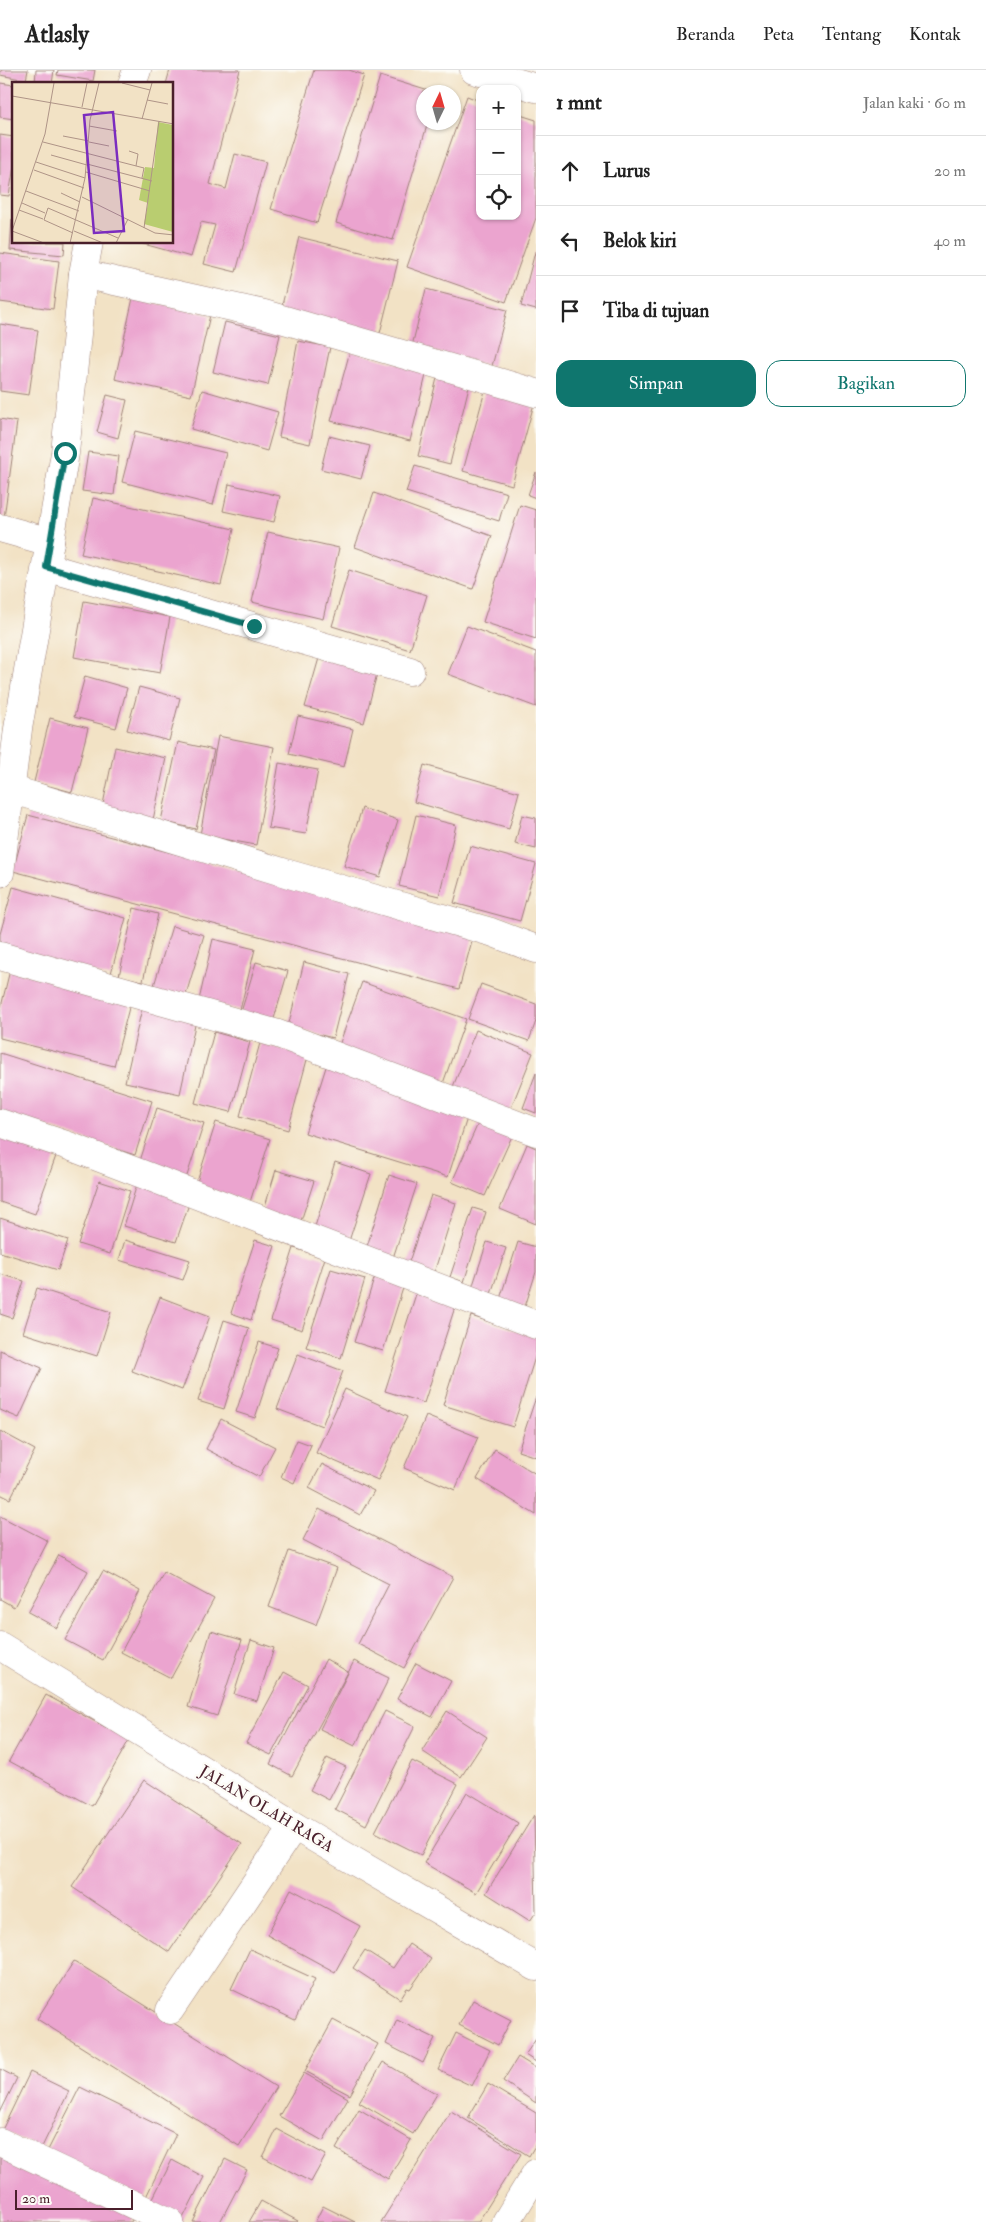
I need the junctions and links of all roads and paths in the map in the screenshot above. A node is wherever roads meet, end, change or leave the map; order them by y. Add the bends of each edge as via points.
1 (137, 70) edge
2 (474, 70) edge
3 (133, 82) edge
4 (536, 88) edge
5 (89, 244) edge
6 (83, 274) junction
7 (536, 393) edge
8 (0, 528) edge
9 (48, 555) junction
10 (410, 671) dead end
11 (5, 788) edge
12 (0, 873) edge
13 (536, 949) edge
14 (0, 956) edge
15 (0, 1123) edge
16 (536, 1132) edge
17 (536, 1325) edge
18 (0, 1646) edge
19 (294, 1826) junction
20 (536, 1967) edge
21 (170, 2010) dead end
22 (0, 2142) edge
23 (536, 2173) edge
24 (170, 2222) edge
25 (506, 2222) edge

1 - 3 street
2 - 4 street
5 - 6 street
6 - 7 street via 264,314
6 - 9 street via 65,453
8 - 9 street
9 - 10 street
9 - 11 street
11 - 12 street
11 - 13 street via 491,932
14 - 16 street via 278,1034
15 - 17 street via 69,1146
18 - 19 street, JALAN OLAH RAGA
19 - 20 street, JALAN OLAH RAGA
19 - 21 street
22 - 24 street
23 - 25 street

